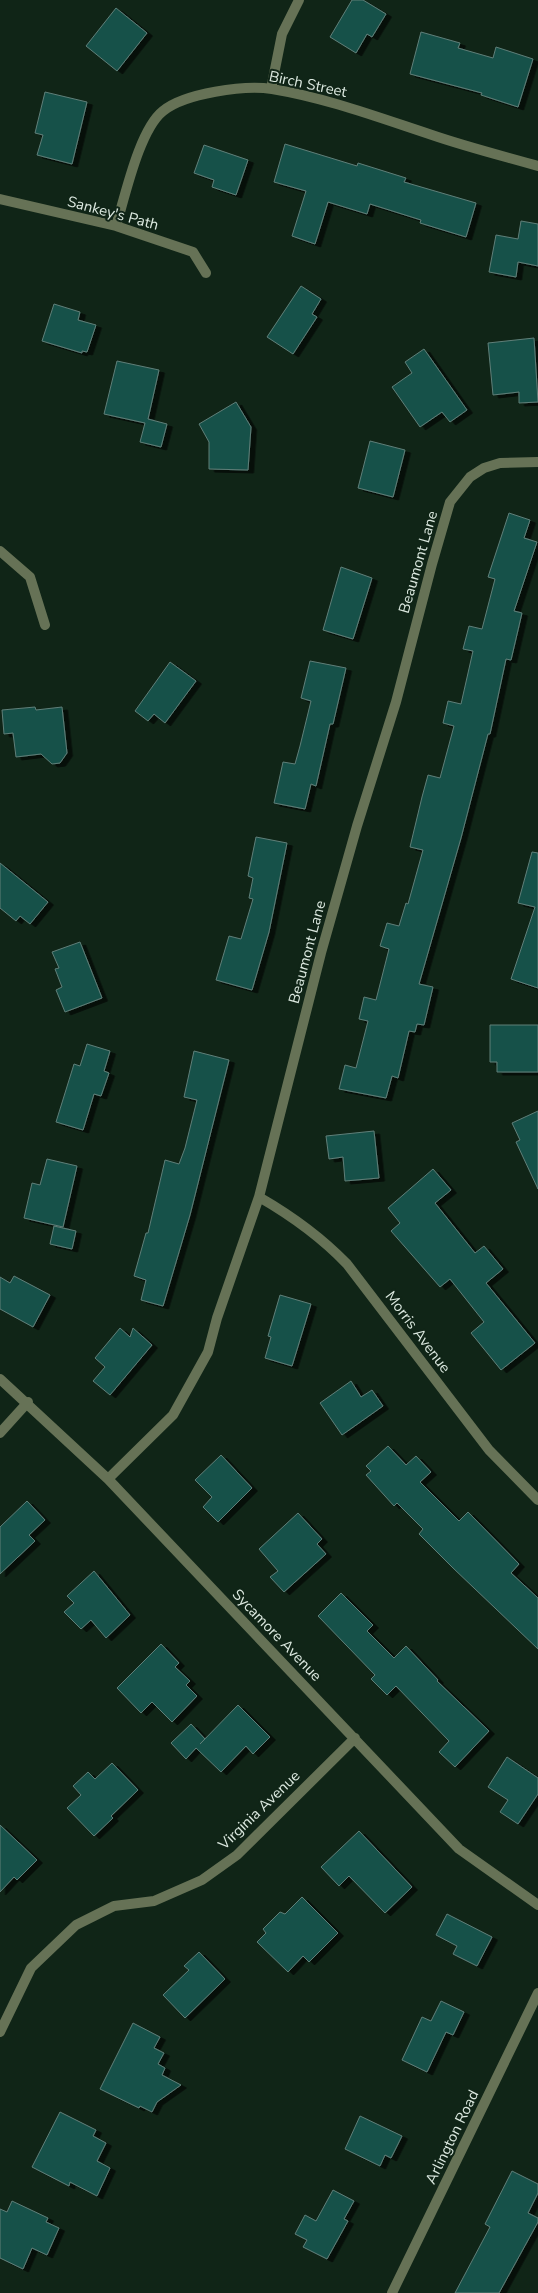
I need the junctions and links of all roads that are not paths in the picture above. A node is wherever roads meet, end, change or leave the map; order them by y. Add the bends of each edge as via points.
1 (299, 0) edge
2 (271, 89) junction
3 (538, 166) edge
4 (0, 199) edge
5 (116, 226) junction
6 (206, 273) dead end
7 (538, 462) edge
8 (0, 551) edge
9 (45, 624) dead end
10 (259, 1197) junction
11 (0, 1379) edge
12 (28, 1402) junction
13 (0, 1433) edge
14 (108, 1479) junction
15 (538, 1500) edge
16 (355, 1738) junction
17 (538, 1905) edge
18 (538, 1994) edge
19 (0, 2032) edge
20 (392, 2293) edge

1 - 2 street via 282,34
2 - 3 street, Birch Street via 349,108
2 - 5 street, Birch Street via 230,88 179,102 162,112 149,128 140,148
4 - 5 street, Sankey's Path
5 - 6 street, Sankey's Path via 193,252
7 - 10 street, Beaumont Lane via 500,463 484,468 470,476 450,502 396,702 321,953
8 - 9 street via 30,577
10 - 14 street, Beaumont Lane via 208,1352 194,1379 172,1415
10 - 15 street, Morris Avenue via 289,1214 347,1264 489,1450
11 - 12 street, Sycamore Avenue
12 - 13 street
12 - 14 street, Sycamore Avenue
14 - 16 street, Sycamore Avenue
16 - 17 street, Sycamore Avenue via 459,1849
16 - 19 street, Virginia Avenue via 237,1855 202,1880 154,1901 114,1906 76,1925 31,1968
18 - 20 street, Arlington Road

